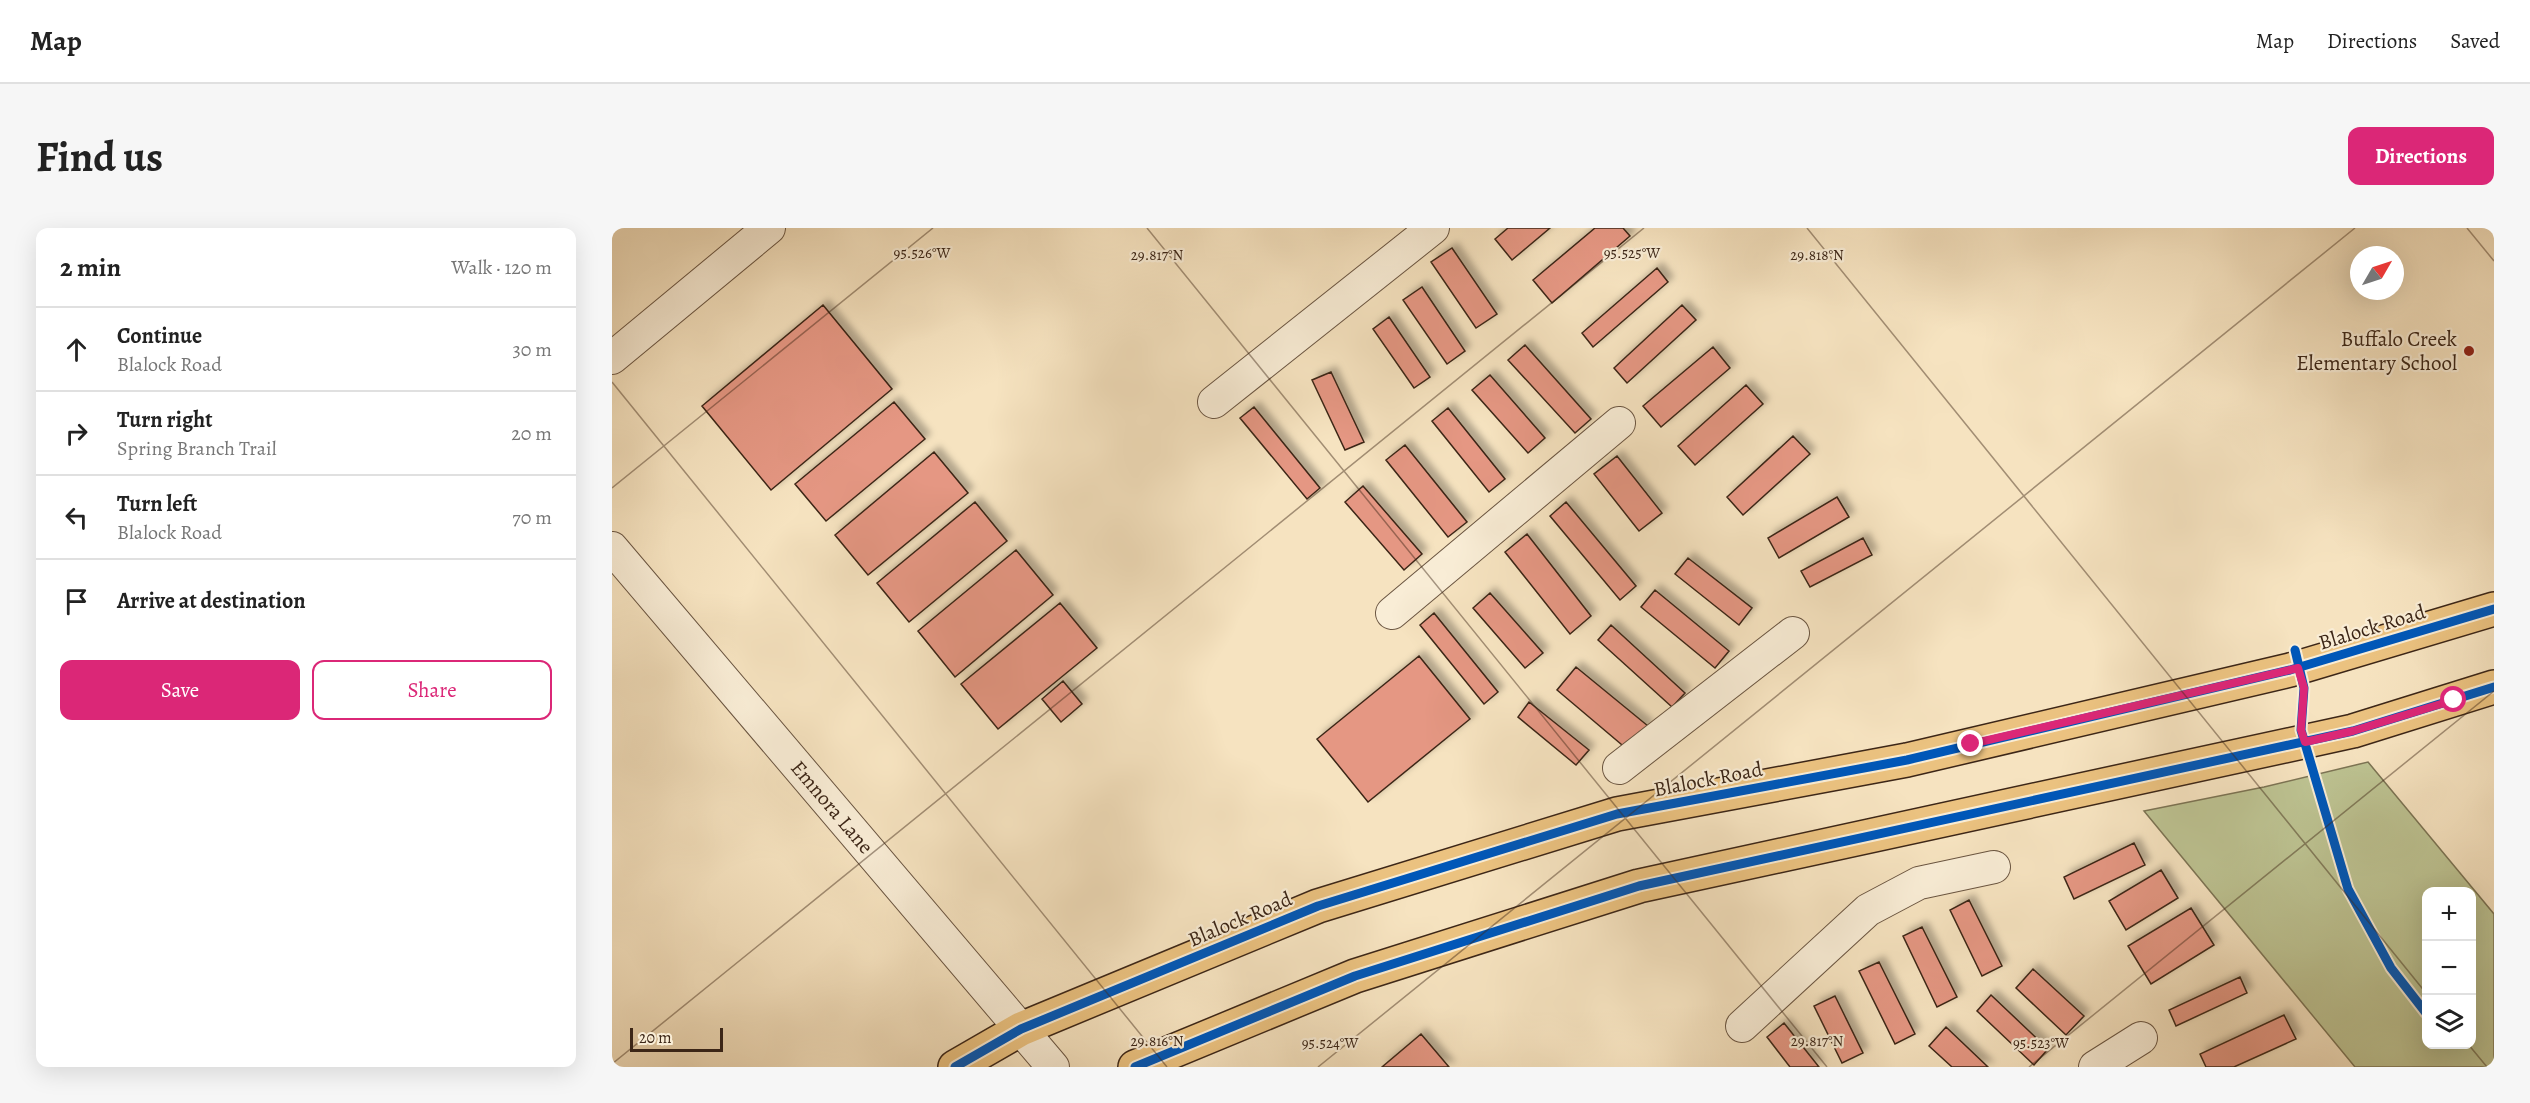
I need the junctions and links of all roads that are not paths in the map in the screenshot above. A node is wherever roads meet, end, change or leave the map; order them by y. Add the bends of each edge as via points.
1 (769, 228) edge
2 (1433, 228) edge
3 (612, 357) edge
4 (1214, 402) dead end
5 (1619, 423) dead end
6 (612, 548) edge
7 (2494, 609) edge
8 (1392, 613) dead end
9 (1793, 633) dead end
10 (2494, 687) edge
11 (1619, 768) dead end
12 (1994, 867) dead end
13 (1742, 1026) dead end
14 (1021, 1029) junction
15 (2141, 1038) dead end
16 (955, 1067) edge
17 (1053, 1067) edge
18 (1135, 1067) edge
19 (2095, 1067) edge

1 - 3 street
2 - 4 street
5 - 8 street
6 - 14 street, Emnora Lane
7 - 14 main road, Blalock Road via 2290,670 1907,760 1617,814 1318,906
9 - 11 street
10 - 18 main road via 2353,731 1639,886 1355,976
12 - 13 street via 1919,883 1869,910
14 - 16 main road, Blalock Road
14 - 17 street, Emnora Lane
15 - 19 street

